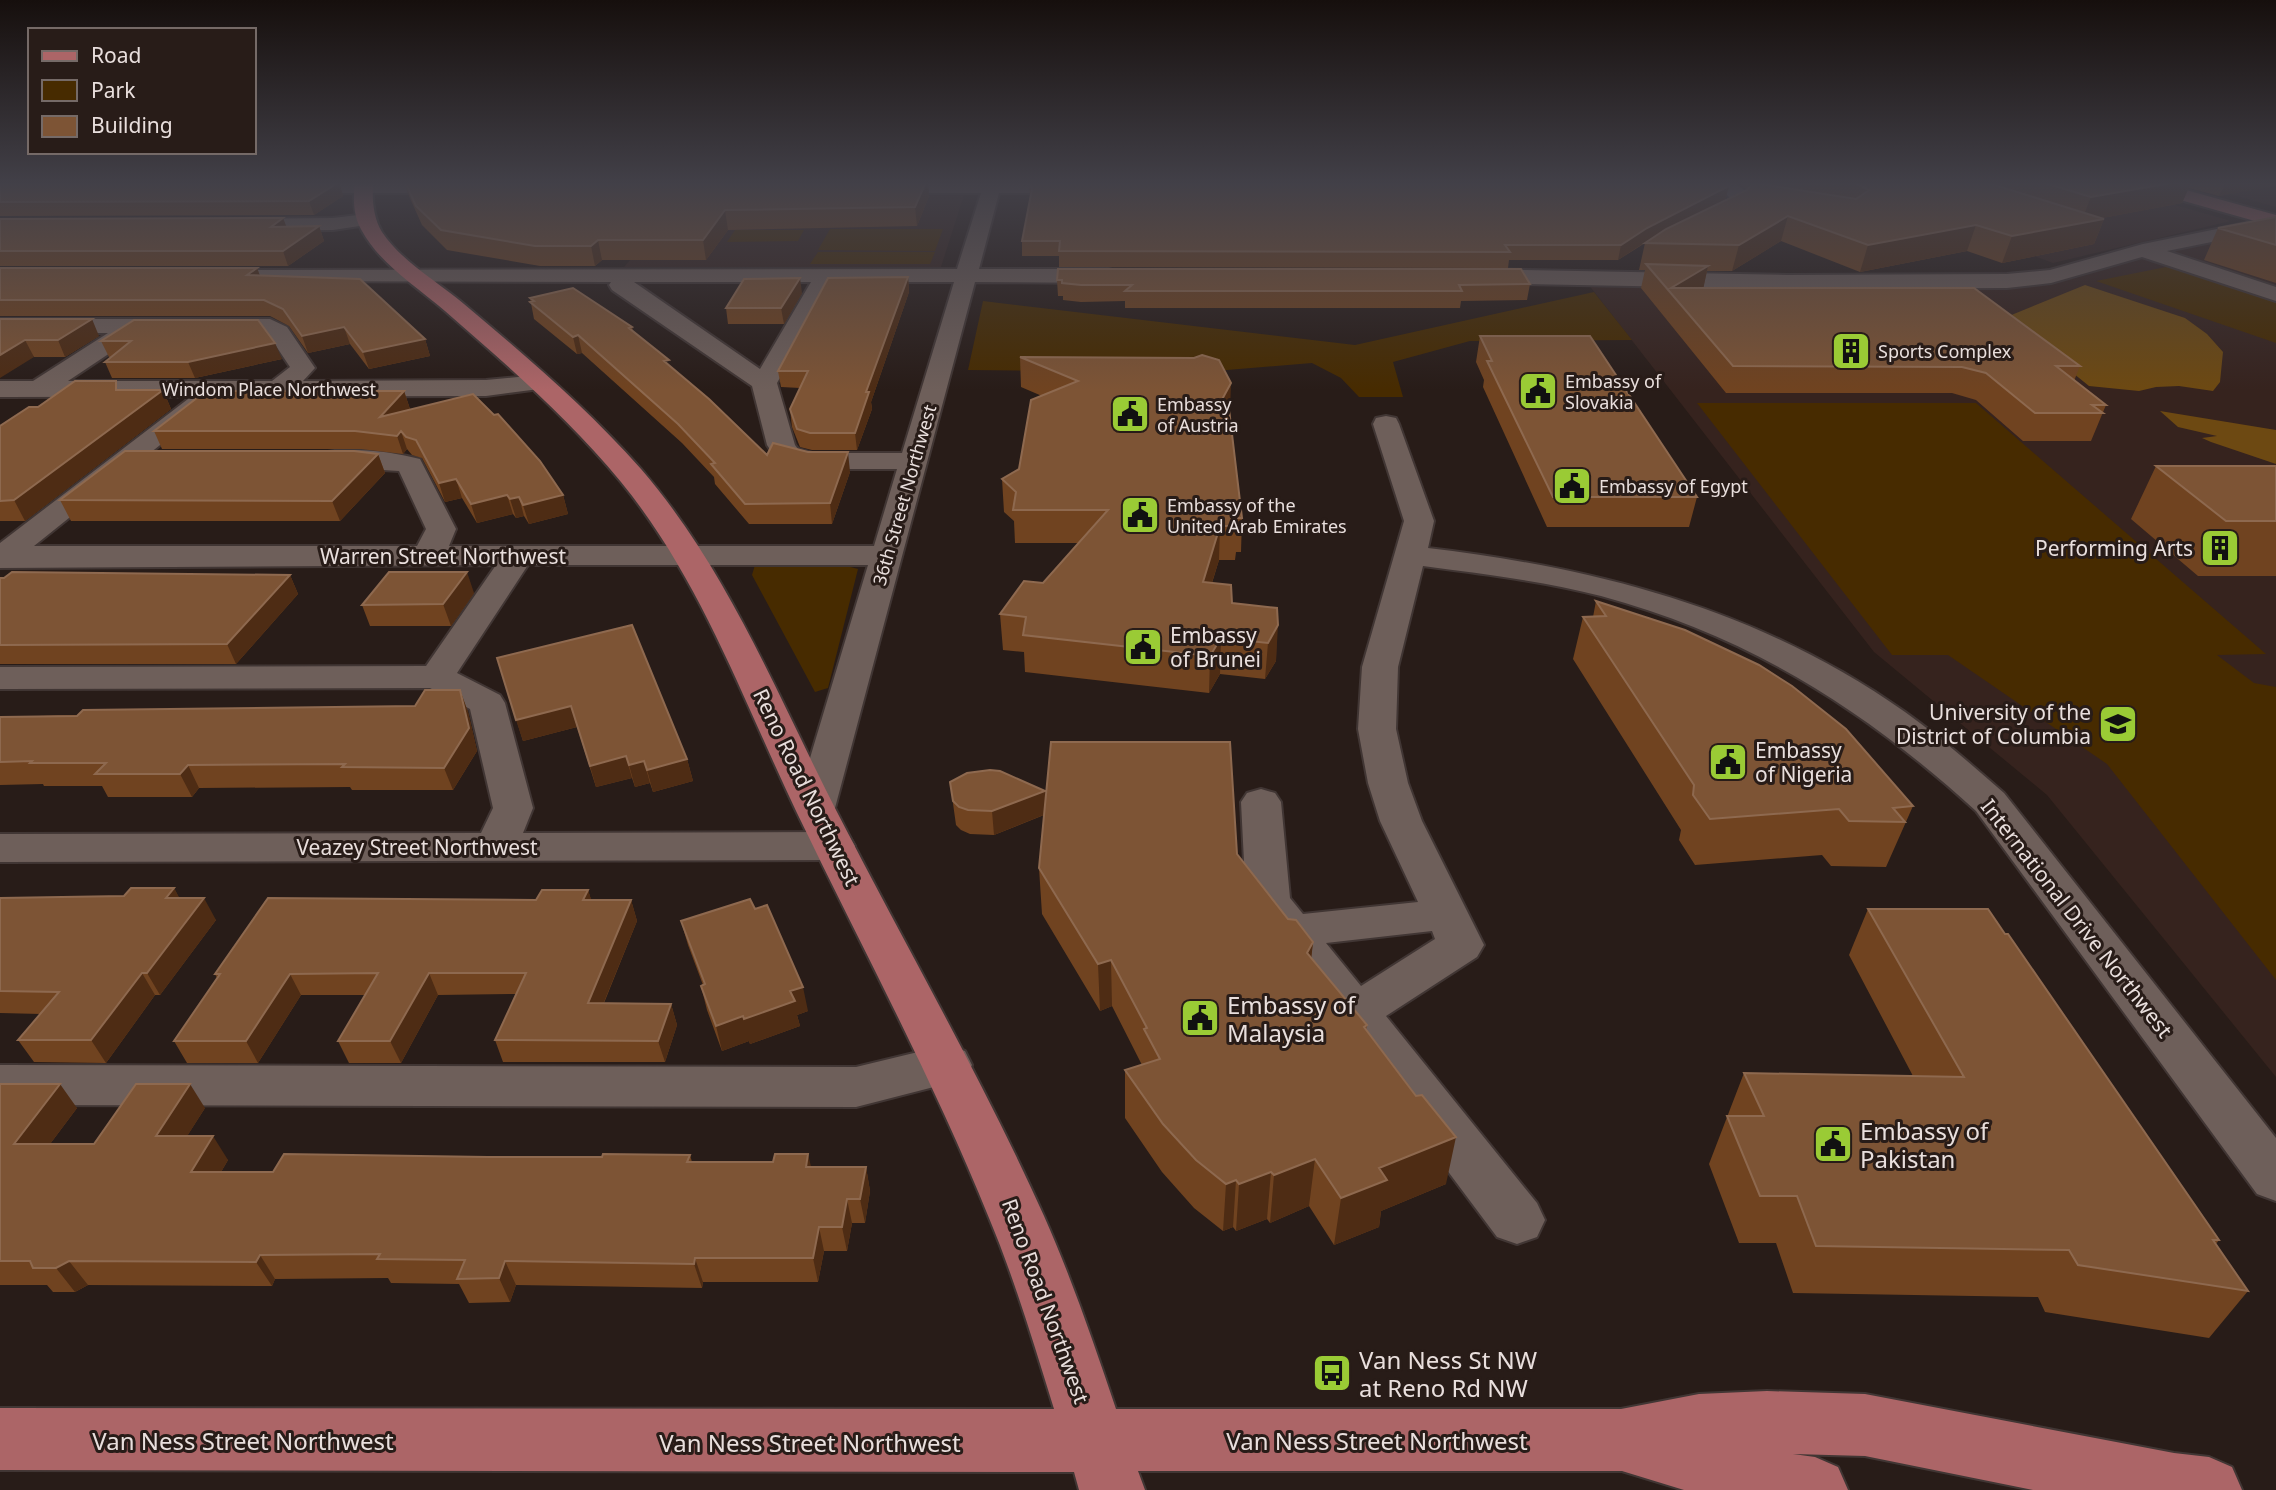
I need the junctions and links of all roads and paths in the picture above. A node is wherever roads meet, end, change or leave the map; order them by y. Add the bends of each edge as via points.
1 (389, 252) edge
2 (973, 252) edge
3 (2103, 252) edge
4 (2112, 252) edge
5 (1640, 257) dead end
6 (413, 275) junction
7 (627, 276) junction
8 (827, 276) junction
9 (966, 276) junction
10 (1131, 276) edge
11 (1451, 276) edge
12 (1612, 277) junction
13 (185, 284) edge
14 (2276, 294) edge
15 (165, 306) edge
16 (0, 326) edge
17 (134, 326) junction
18 (538, 383) junction
19 (764, 383) junction
20 (0, 389) edge
21 (38, 389) junction
22 (218, 389) junction
23 (278, 389) junction
24 (0, 414) edge
25 (1386, 424) dead end
26 (126, 460) junction
27 (168, 460) edge
28 (306, 460) edge
29 (913, 461) junction
30 (886, 555) junction
31 (1410, 555) junction
32 (428, 556) junction
33 (518, 556) junction
34 (689, 556) junction
35 (1, 557) edge
36 (437, 677) junction
37 (0, 678) edge
38 (1261, 802) dead end
39 (825, 827) junction
40 (496, 846) junction
41 (0, 848) edge
42 (1453, 930) junction
43 (1293, 931) junction
44 (1354, 1013) junction
45 (947, 1065) junction
46 (0, 1085) edge
47 (2276, 1178) edge
48 (1517, 1220) dead end
49 (0, 1440) edge
50 (1621, 1440) junction
51 (1103, 1465) edge
52 (1815, 1490) edge
53 (2209, 1490) edge

1 - 6 main road, Reno Road Northwest
2 - 9 street, 36th Street Northwest
3 - 12 street via 2051,276 1986,282
4 - 14 street
5 - 12 street
6 - 7 street
6 - 13 street via 212,275
6 - 18 main road, Reno Road Northwest
7 - 8 street
7 - 19 street via 620,285
8 - 9 street
8 - 19 street
9 - 10 street
9 - 29 street, 36th Street Northwest
11 - 12 street
15 - 17 street
16 - 17 street
17 - 21 street
17 - 23 street via 270,326 303,368
18 - 23 street, Windom Place Northwest via 497,388
18 - 34 main road, Reno Road Northwest via 632,477
19 - 29 street via 788,455 812,461
20 - 21 street, Windom Place Northwest
21 - 22 street, Windom Place Northwest
21 - 24 street
22 - 23 street, Windom Place Northwest
22 - 26 street
25 - 31 street via 1419,521
26 - 27 street
26 - 35 street
28 - 32 street via 410,465 441,529
29 - 30 street, 36th Street Northwest
30 - 34 street, Warren Street Northwest
30 - 39 street, 36th Street Northwest
31 - 42 street via 1380,667 1377,729 1397,811
31 - 47 street, International Drive Northwest via 1547,574 1684,611 1791,656 1900,724 1990,802
32 - 33 street, Warren Street Northwest
32 - 35 street, Warren Street Northwest
33 - 34 street, Warren Street Northwest
33 - 36 street
34 - 39 main road, Reno Road Northwest via 748,664
36 - 37 street
36 - 40 street via 486,703 513,808
38 - 43 street via 1268,901
39 - 40 street, Veazey Street Northwest
39 - 45 main road, Reno Road Northwest
40 - 41 street, Veazey Street Northwest
42 - 43 street
42 - 44 street
43 - 44 street
44 - 48 street
45 - 46 street via 856,1087
45 - 51 main road, Reno Road Northwest via 1020,1224
49 - 51 main road, Van Ness Street Northwest via 960,1443
50 - 51 main road, Van Ness Street Northwest
50 - 52 main road, Van Ness Street Northwest via 1769,1482
50 - 53 main road, Van Ness Street Northwest via 1699,1425 1865,1425

